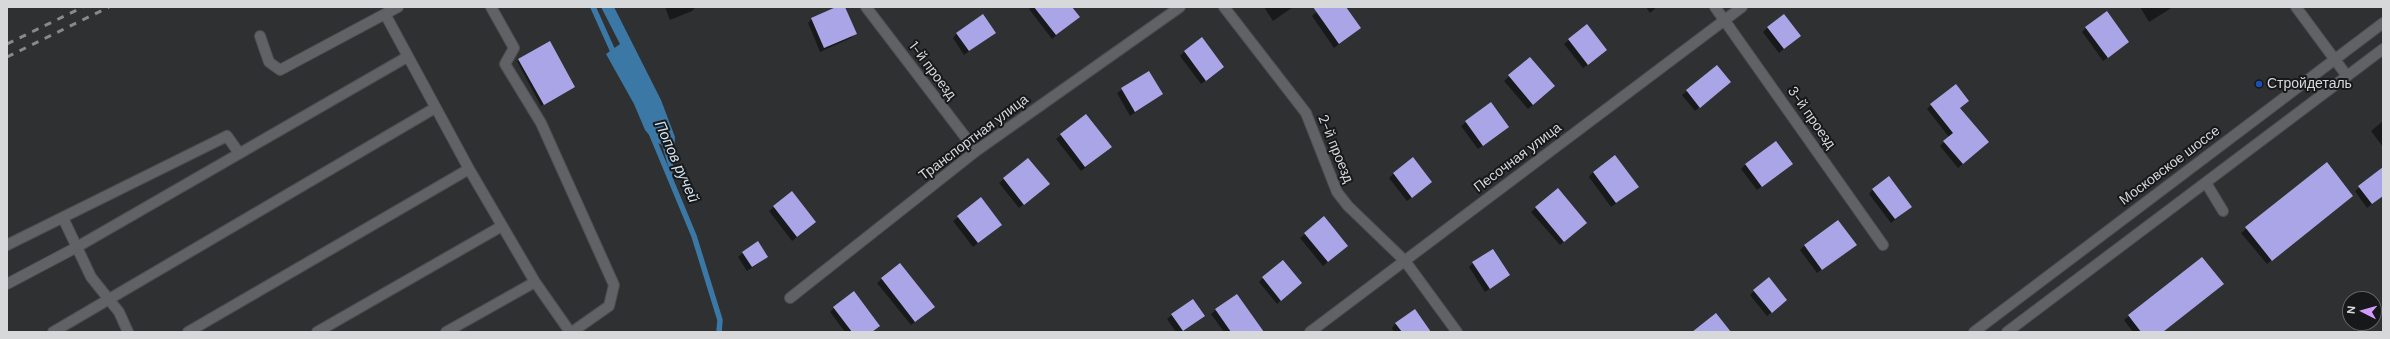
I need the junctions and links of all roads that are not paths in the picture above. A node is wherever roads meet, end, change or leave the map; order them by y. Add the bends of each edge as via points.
1 (398, 7) edge
2 (491, 7) edge
3 (866, 7) edge
4 (1180, 7) edge
5 (1224, 7) edge
6 (1715, 7) edge
7 (1742, 7) edge
8 (2296, 7) edge
9 (385, 14) junction
10 (1724, 20) junction
11 (2383, 23) edge
12 (260, 36) dead end
13 (2383, 49) edge
14 (407, 57) junction
15 (2334, 60) junction
16 (2347, 76) junction
17 (435, 108) junction
18 (976, 151) junction
19 (239, 153) junction
20 (469, 169) junction
21 (2206, 183) junction
22 (2223, 211) dead end
23 (63, 218) junction
24 (502, 226) junction
25 (7, 245) edge
26 (1883, 245) dead end
27 (77, 247) junction
28 (1405, 260) junction
29 (535, 282) junction
30 (7, 284) edge
31 (790, 298) dead end
32 (109, 299) junction
33 (53, 332) edge
34 (128, 332) edge
35 (188, 332) edge
36 (317, 332) edge
37 (446, 332) edge
38 (571, 332) edge
39 (1310, 332) edge
40 (1457, 332) edge
41 (1974, 332) edge
42 (2007, 332) edge

1 - 9 street
2 - 38 street via 514,48 505,64 541,123 614,285 609,306
3 - 18 street, 1-й проезд
4 - 18 street, Транспортная улица
5 - 28 street, 2-й проезд via 1306,113 1337,192 1348,206
6 - 10 street, 3-й проезд
7 - 10 street, Песочная улица
8 - 15 street
9 - 12 street via 280,70 269,62
9 - 14 street
10 - 26 street, 3-й проезд
10 - 28 street, Песочная улица
11 - 15 street, Московское шоссе
13 - 16 street
14 - 17 street
14 - 19 street
15 - 16 street
15 - 41 street, Московское шоссе
16 - 21 street
17 - 20 street
17 - 32 street
18 - 31 street, Транспортная улица
19 - 23 street via 227,136
19 - 27 street
20 - 24 street
20 - 35 street
21 - 22 street
21 - 42 street
23 - 25 street
23 - 27 street
24 - 29 street
24 - 36 street
27 - 30 street
27 - 32 street via 91,277
28 - 39 street, Песочная улица
28 - 40 street, 2-й проезд
29 - 37 street
29 - 38 street
32 - 33 street
32 - 34 street via 119,312

